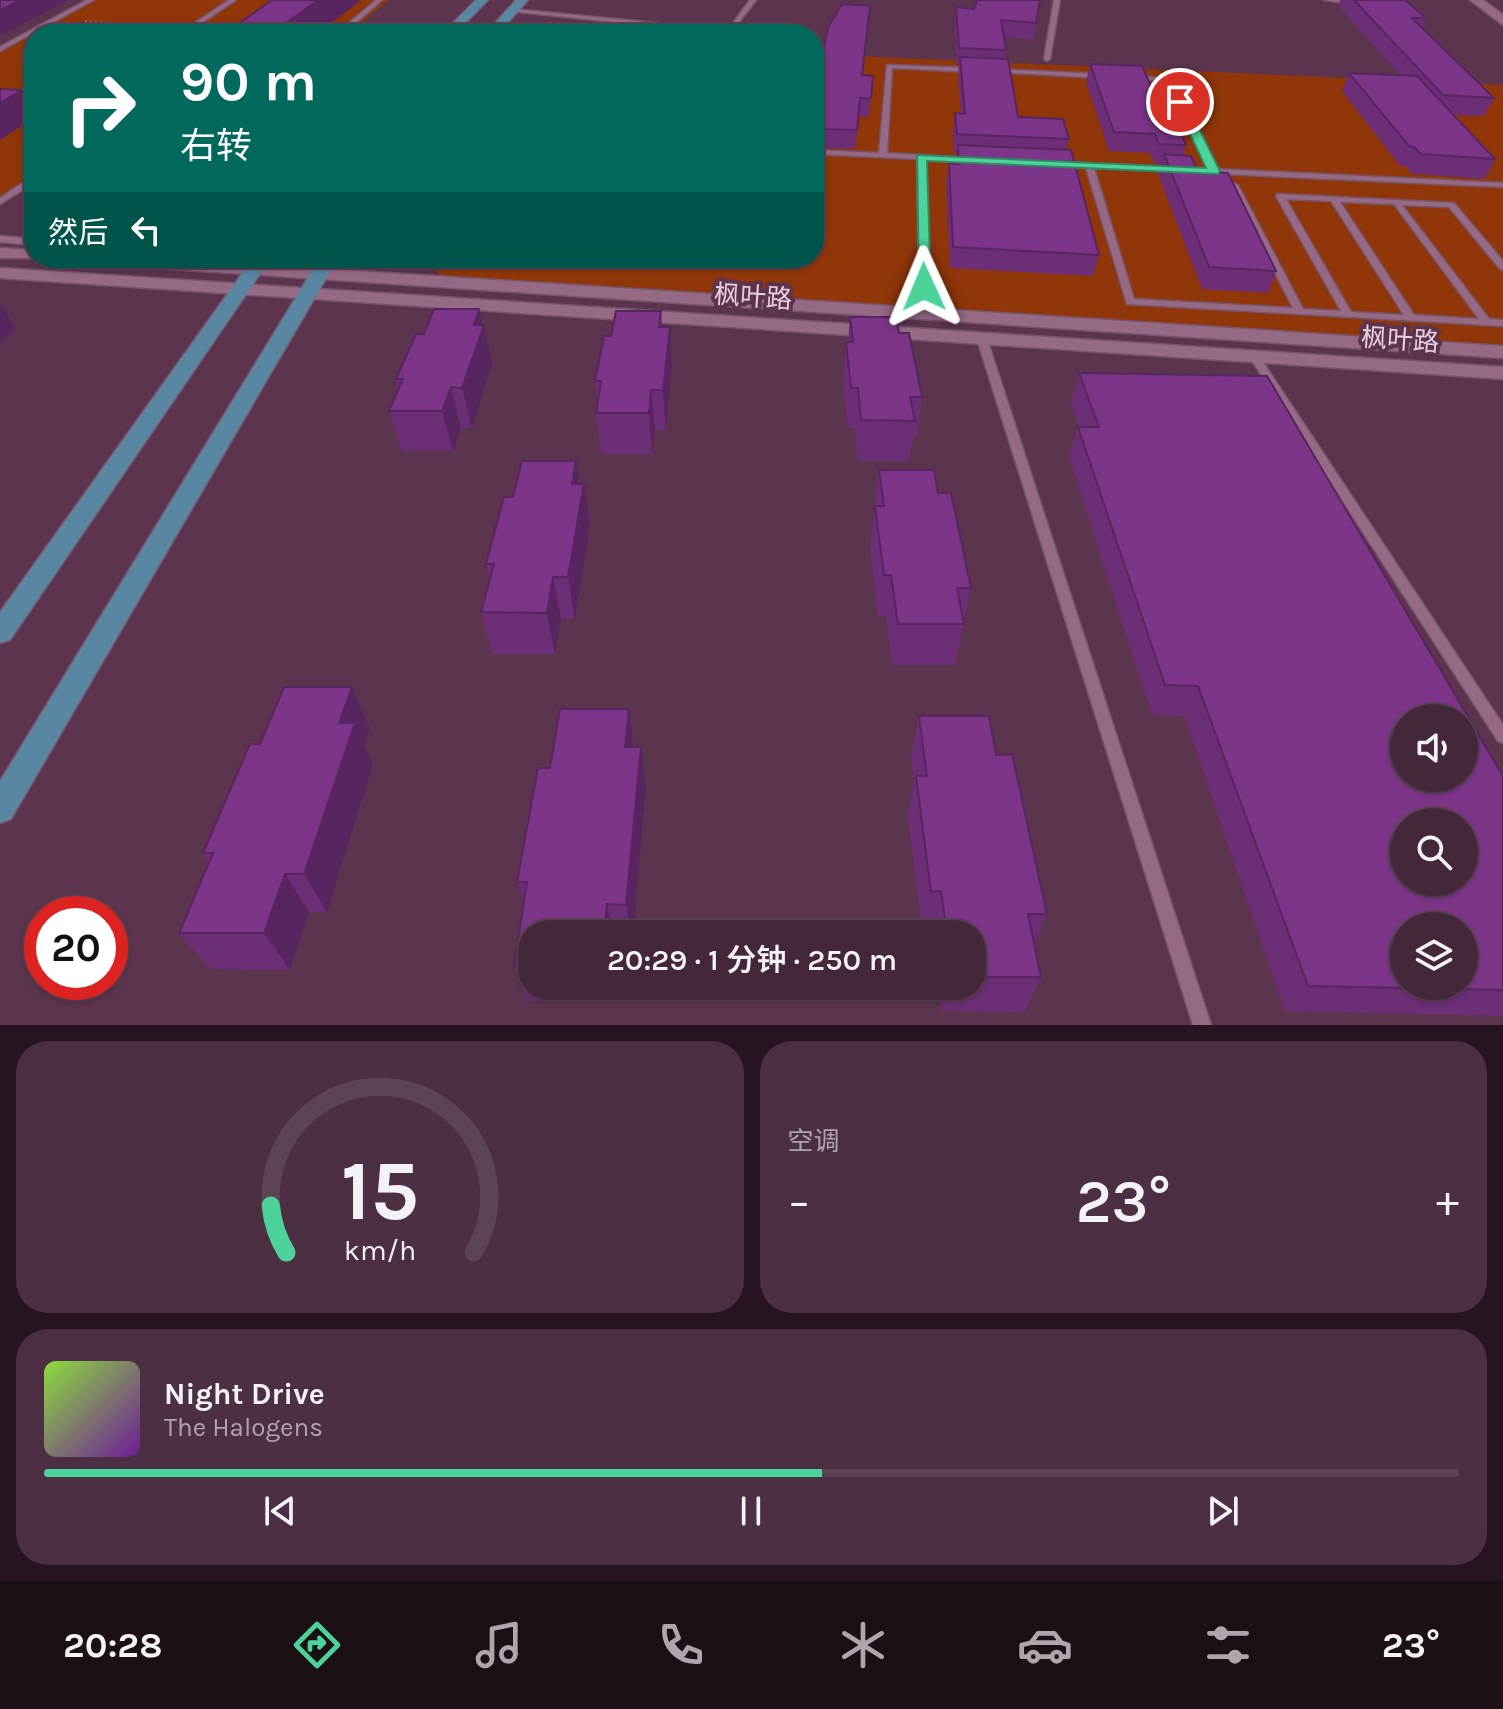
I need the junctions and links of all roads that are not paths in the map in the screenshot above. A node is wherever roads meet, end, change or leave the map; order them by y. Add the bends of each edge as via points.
1 (91, 0) edge
2 (233, 0) edge
3 (379, 0) edge
4 (482, 0) edge
5 (522, 0) edge
6 (753, 0) edge
7 (1057, 0) edge
8 (1327, 0) edge
9 (1476, 0) edge
10 (1370, 3) edge
11 (512, 11) junction
12 (1503, 21) edge
13 (47, 24) edge
14 (197, 24) edge
15 (351, 24) edge
16 (458, 24) edge
17 (500, 24) edge
18 (647, 24) edge
19 (736, 24) edge
20 (24, 36) edge
21 (0, 49) edge
22 (1047, 59) dead end
23 (1107, 76) edge
24 (1123, 76) edge
25 (824, 153) edge
26 (883, 156) junction
27 (921, 157) junction
28 (982, 160) edge
29 (1043, 163) edge
30 (1089, 165) junction
31 (1214, 171) junction
32 (1227, 172) junction
33 (1503, 185) edge
34 (24, 186) edge
35 (1334, 199) junction
36 (0, 202) edge
37 (1396, 202) junction
38 (0, 239) edge
39 (24, 241) edge
40 (0, 253) edge
41 (24, 254) edge
42 (1503, 267) edge
43 (255, 268) edge
44 (280, 268) edge
45 (0, 273) edge
46 (319, 275) edge
47 (924, 287) dead end
48 (239, 289) junction
49 (1300, 312) junction
50 (1348, 315) junction
51 (1411, 318) junction
52 (1486, 322) junction
53 (1503, 323) edge
54 (982, 339) junction
55 (1503, 352) edge
56 (1254, 356) junction
57 (1503, 373) edge
58 (0, 633) edge
59 (1503, 737) edge
60 (0, 809) edge
61 (1202, 1025) edge

1 - 13 lane
2 - 14 lane
3 - 15 lane
4 - 16 main road
5 - 11 main road
6 - 19 lane
7 - 22 lane
8 - 10 lane
9 - 12 street
11 - 17 main road
11 - 18 lane
20 - 21 lane
23 - 26 lane via 889,66
24 - 31 lane via 1169,79
25 - 26 lane
26 - 27 lane
27 - 28 lane
27 - 47 lane
29 - 30 lane
30 - 31 lane
30 - 49 lane via 1130,302
31 - 32 lane
32 - 33 lane
32 - 49 lane
34 - 36 lane
35 - 37 lane
35 - 50 lane via 1280,196
35 - 51 lane
37 - 42 lane via 1451,205
37 - 52 lane
38 - 39 lane
40 - 41 street
43 - 48 main road
44 - 46 street, 枫叶路
45 - 48 street, 枫叶路
46 - 48 street, 枫叶路
46 - 54 street, 枫叶路
46 - 55 street, 枫叶路
46 - 60 main road
48 - 58 main road
49 - 50 lane
50 - 51 lane
51 - 52 lane
52 - 53 lane
54 - 56 street, 枫叶路
54 - 61 lane
56 - 57 street, 枫叶路
56 - 59 lane

